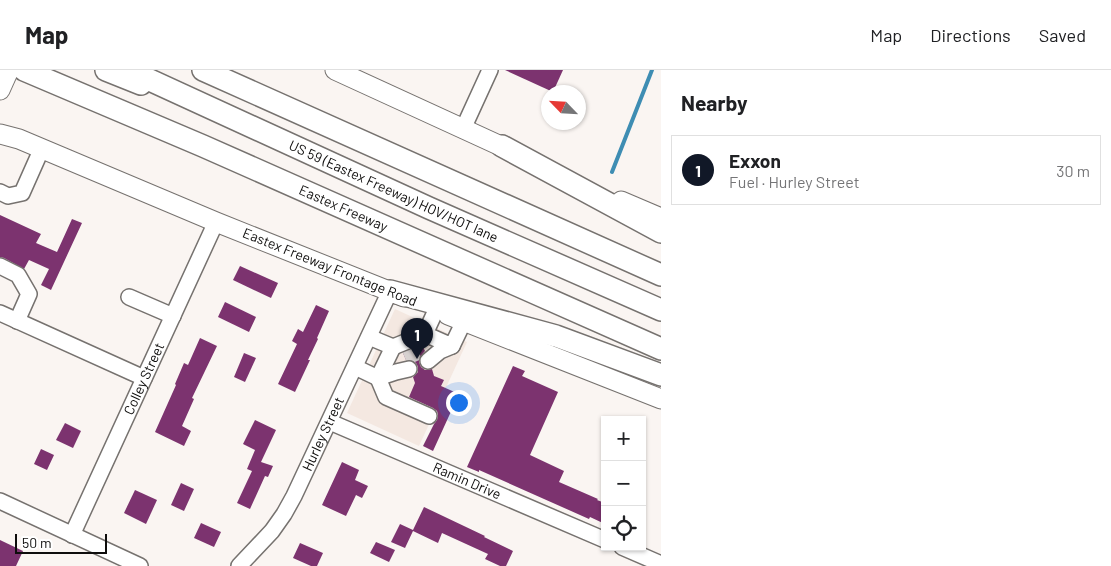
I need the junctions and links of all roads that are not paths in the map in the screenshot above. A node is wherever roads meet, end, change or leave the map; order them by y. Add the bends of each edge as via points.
1 (9, 70) edge
2 (24, 70) edge
3 (106, 70) edge
4 (128, 70) edge
5 (203, 70) edge
6 (335, 70) edge
7 (490, 70) edge
8 (0, 90) edge
9 (0, 120) edge
10 (463, 129) junction
11 (0, 134) edge
12 (19, 139) junction
13 (502, 146) junction
14 (296, 147) junction
15 (42, 148) junction
16 (0, 192) edge
17 (661, 218) edge
18 (216, 222) junction
19 (661, 232) edge
20 (0, 266) edge
21 (661, 275) edge
22 (390, 291) junction
23 (129, 297) dead end
24 (436, 310) junction
25 (661, 310) edge
26 (0, 313) edge
27 (173, 316) junction
28 (17, 321) junction
29 (464, 321) junction
30 (425, 334) junction
31 (369, 337) junction
32 (393, 347) junction
33 (446, 348) junction
34 (661, 349) edge
35 (426, 355) tunnel mouth
36 (403, 366) tunnel mouth
37 (355, 367) junction
38 (661, 375) edge
39 (144, 378) junction
40 (378, 378) junction
41 (661, 399) edge
42 (429, 416) dead end
43 (330, 422) junction
44 (0, 500) edge
45 (72, 535) junction
46 (601, 538) edge
47 (630, 551) edge
48 (655, 564) edge
49 (140, 566) edge
50 (239, 566) edge

1 - 8 main road
2 - 34 highway, Eastex Freeway
3 - 14 highway
4 - 14 highway, US 59 (Eastex Freeway) HOV/HOT lane
5 - 21 highway
6 - 10 main road
7 - 10 street
9 - 12 main road
10 - 13 main road
11 - 12 main road, Eastex Freeway Frontage Road
12 - 15 main road, Eastex Freeway Frontage Road
13 - 17 main road
13 - 19 highway
14 - 25 highway, US 59 (Eastex Freeway) HOV/HOT lane
15 - 16 street via 22,193 8,196
15 - 18 main road, Eastex Freeway Frontage Road
18 - 22 main road, Eastex Freeway Frontage Road
18 - 27 street, Colley Street
20 - 28 street via 18,274 29,294
22 - 24 main road, Eastex Freeway Frontage Road
22 - 31 street, Hurley Street
22 - 38 highway via 556,336
23 - 27 street
24 - 29 main road, Eastex Freeway Frontage Road
24 - 30 street
26 - 28 street
27 - 39 street, Colley Street
28 - 39 street
29 - 33 street
29 - 41 main road, Eastex Freeway Frontage Road
30 - 32 street
30 - 33 street
31 - 32 street
31 - 37 street, Hurley Street
32 - 40 street
33 - 35 street
36 - 40 street
37 - 40 street
37 - 43 street, Hurley Street
39 - 45 street, Colley Street
40 - 42 street via 386,397
43 - 46 street, Ramin Drive
43 - 50 street, Hurley Street via 284,514
44 - 45 street
45 - 49 street
47 - 48 street

